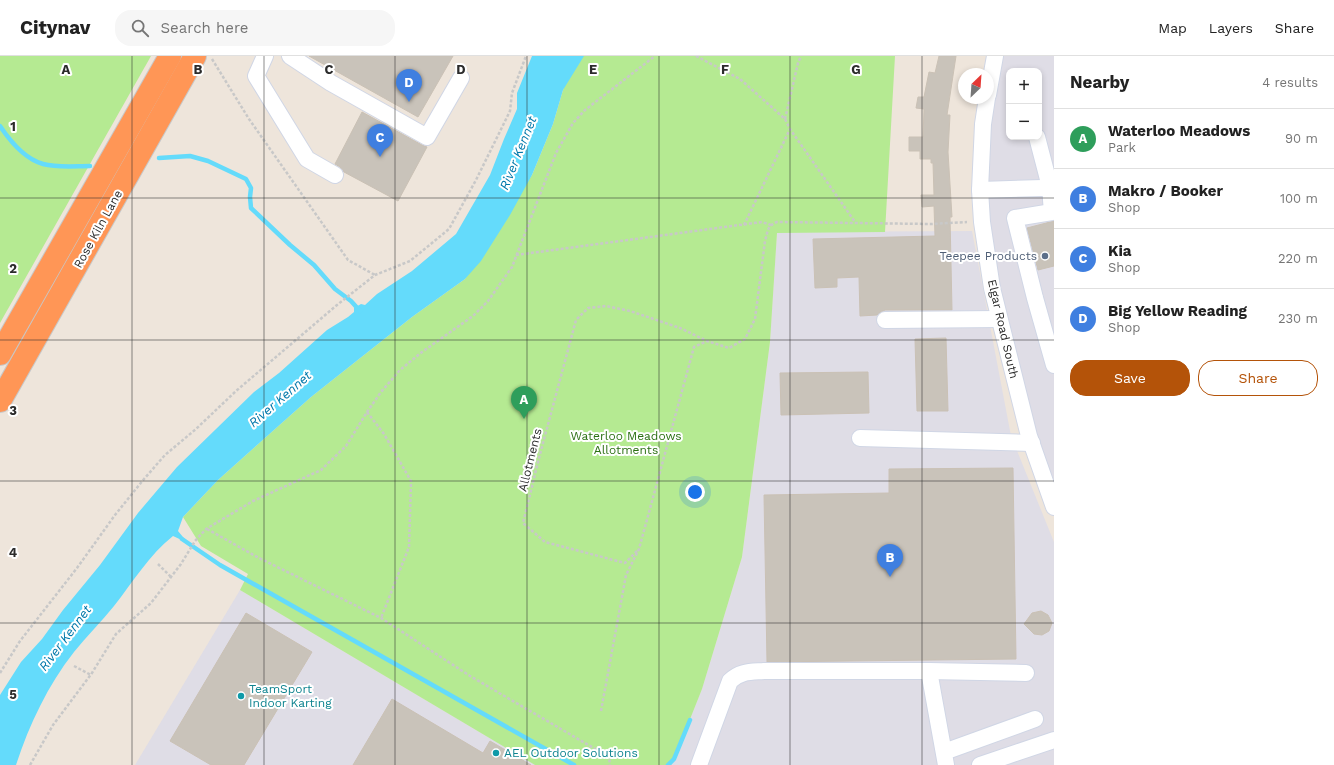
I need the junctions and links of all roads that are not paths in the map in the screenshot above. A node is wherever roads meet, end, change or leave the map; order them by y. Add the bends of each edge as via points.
1 (170, 56) edge
2 (195, 56) edge
3 (265, 56) edge
4 (290, 56) edge
5 (995, 56) edge
6 (993, 68) edge
7 (461, 78) dead end
8 (987, 104) edge
9 (1038, 140) edge
10 (336, 175) dead end
11 (1052, 187) edge
12 (980, 190) junction
13 (1000, 319) junction
14 (885, 320) dead end
15 (0, 354) edge
16 (1054, 364) edge
17 (0, 401) edge
18 (860, 438) dead end
19 (1032, 444) junction
20 (1054, 507) edge
21 (929, 671) junction
22 (1026, 673) dead end
23 (1035, 719) dead end
24 (1054, 740) edge
25 (945, 758) edge
26 (699, 765) edge
27 (980, 765) edge

1 - 15 highway, Rose Kiln Lane
2 - 17 highway, Rose Kiln Lane
3 - 10 street via 256,76 307,159
4 - 7 street via 331,83 427,137
5 - 6 street
8 - 12 street, Elgar Road South via 983,124
9 - 11 street
11 - 12 street
11 - 16 street via 1052,212 1015,218
12 - 13 street, Elgar Road South via 992,288
13 - 14 street
13 - 19 street, Elgar Road South
18 - 19 street
19 - 20 street, Elgar Road South
21 - 22 street
21 - 25 street
21 - 26 street via 764,671 737,674 730,681
23 - 25 street
24 - 27 street

